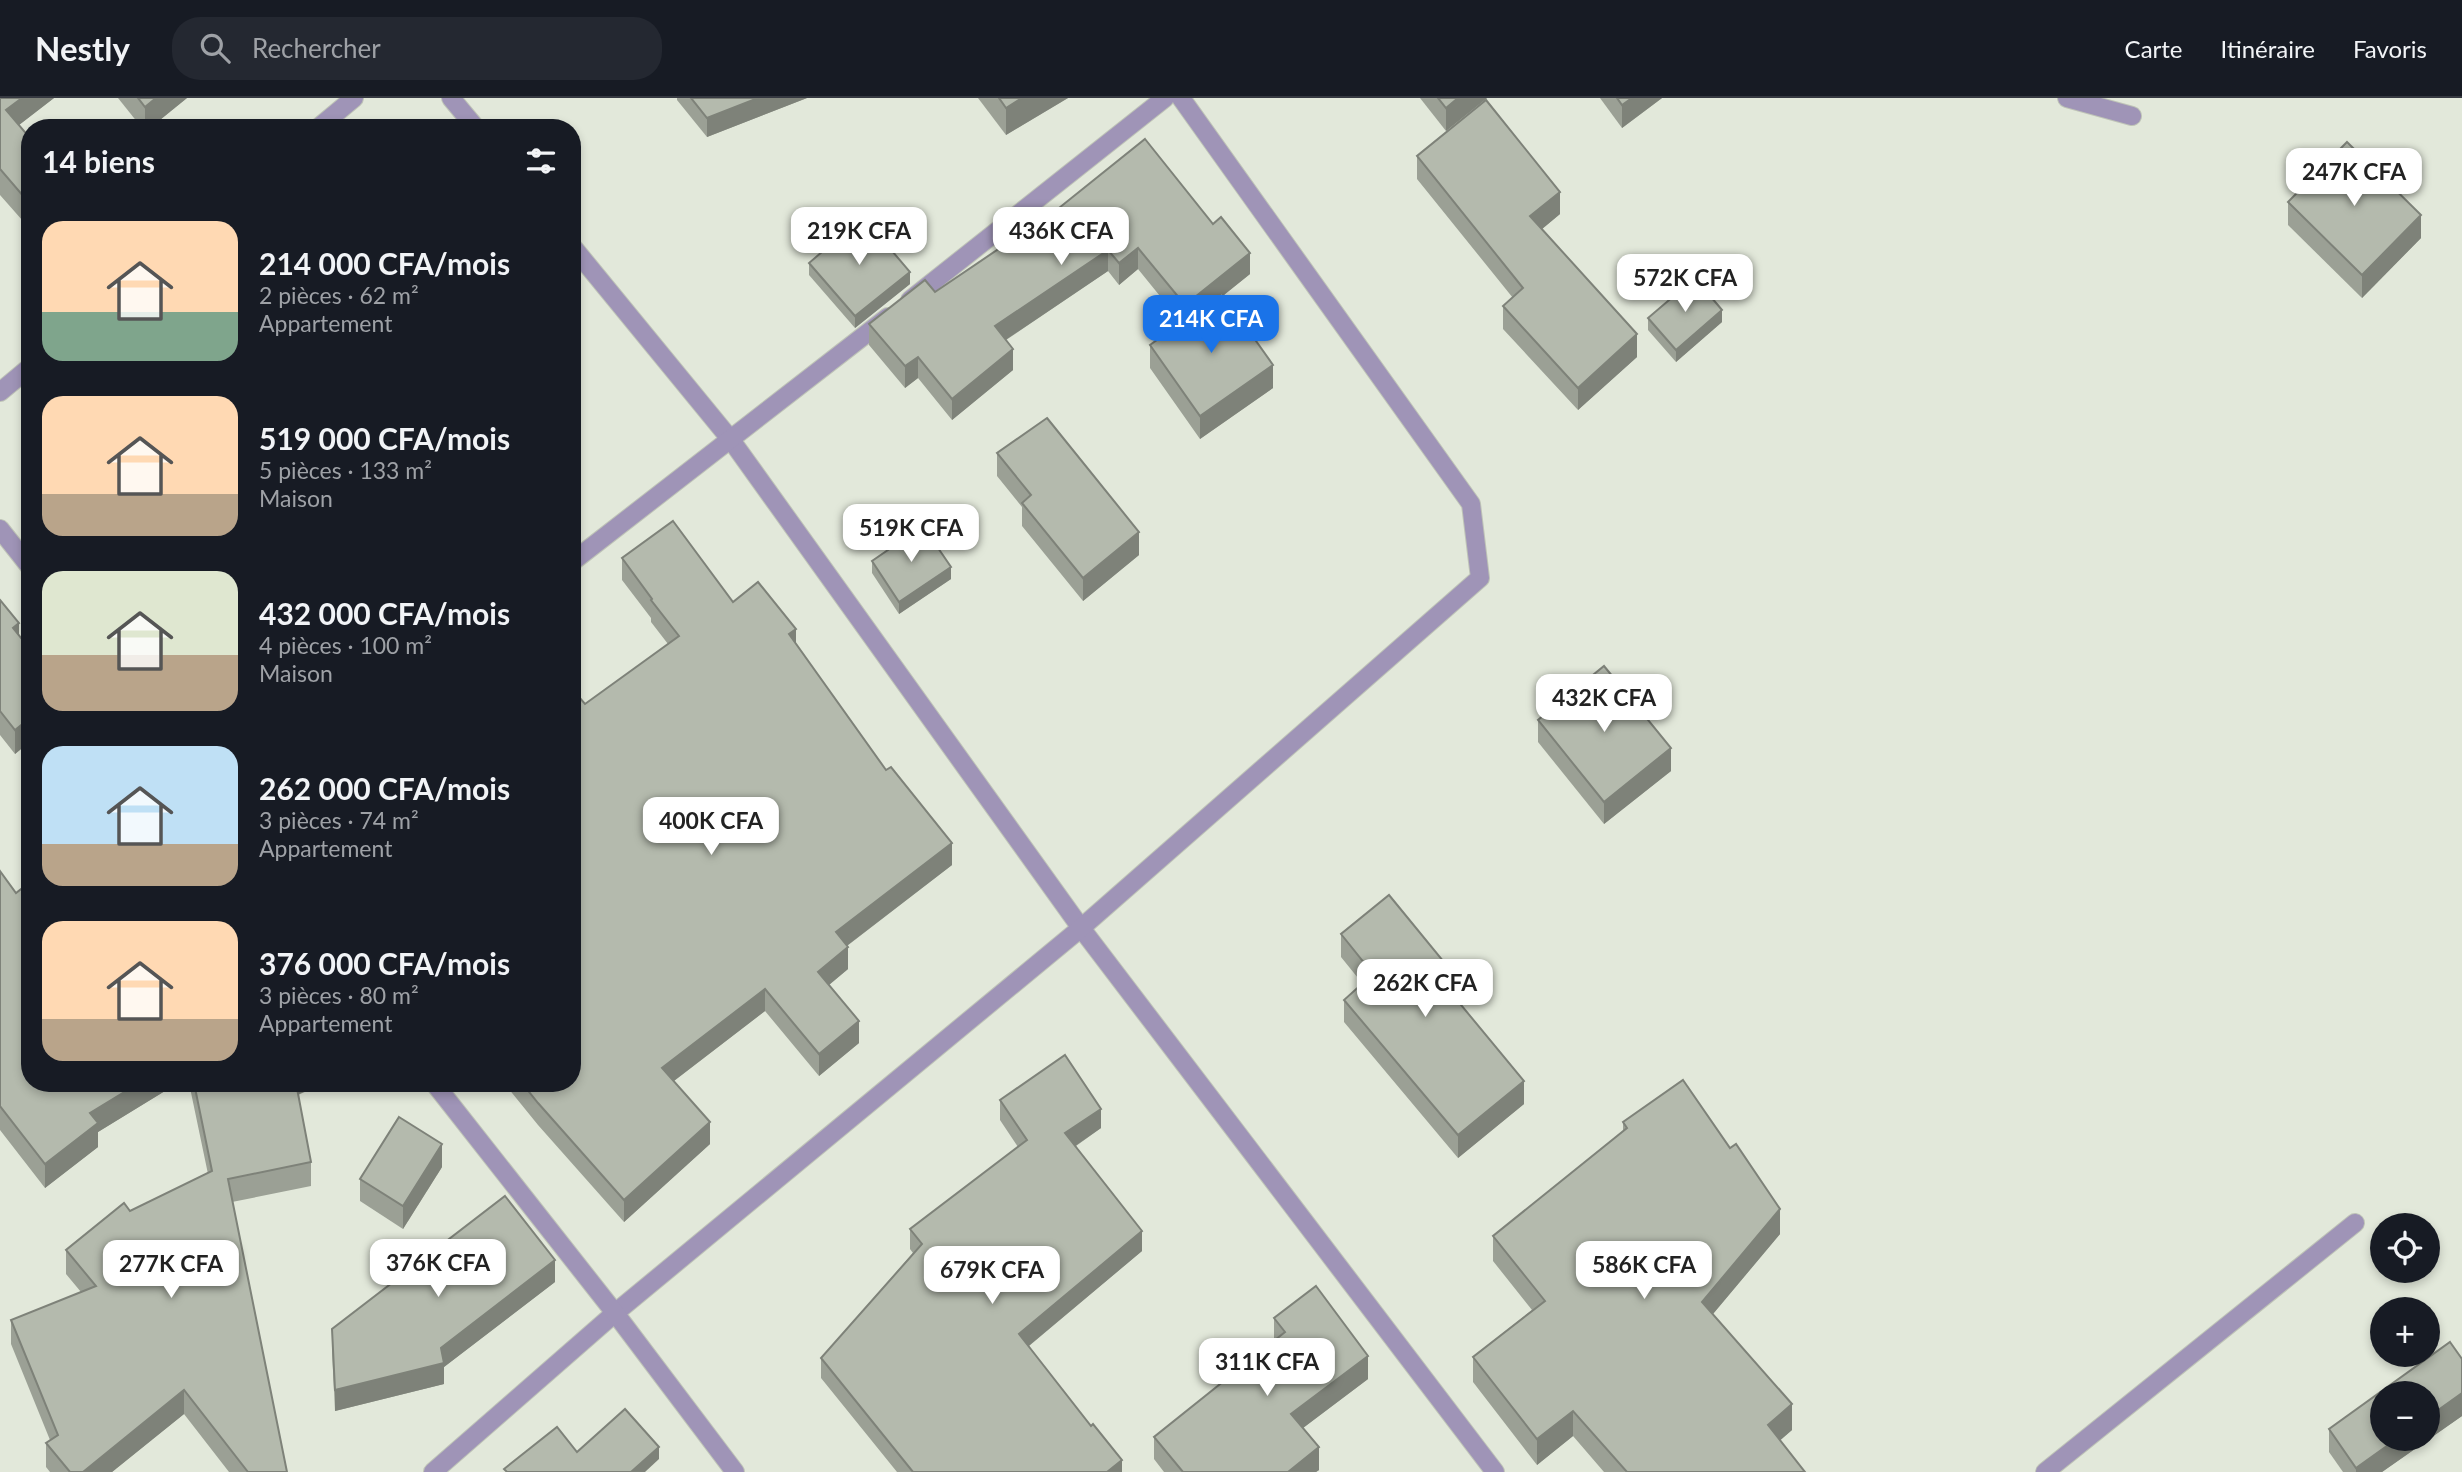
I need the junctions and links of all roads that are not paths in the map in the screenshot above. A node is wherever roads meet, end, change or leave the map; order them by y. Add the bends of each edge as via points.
1 (354, 98) edge
2 (451, 98) edge
3 (1165, 98) edge
4 (1181, 98) edge
5 (2067, 98) edge
6 (2132, 117) dead end
7 (329, 119) edge
8 (468, 119) edge
9 (581, 257) edge
10 (21, 374) edge
11 (0, 392) edge
12 (731, 440) junction
13 (0, 529) edge
14 (581, 555) edge
15 (21, 556) edge
16 (1081, 928) junction
17 (441, 1092) edge
18 (2355, 1223) dead end
19 (614, 1313) junction
20 (433, 1472) edge
21 (735, 1472) edge
22 (1495, 1472) edge
23 (2045, 1472) edge

1 - 7 street
2 - 8 street
3 - 12 street
4 - 16 street via 1471,504 1480,578
5 - 6 street
9 - 12 street
10 - 11 street
12 - 14 street
12 - 16 street
13 - 15 street
16 - 19 street
16 - 22 street
17 - 19 street
18 - 23 street
19 - 20 street
19 - 21 street

